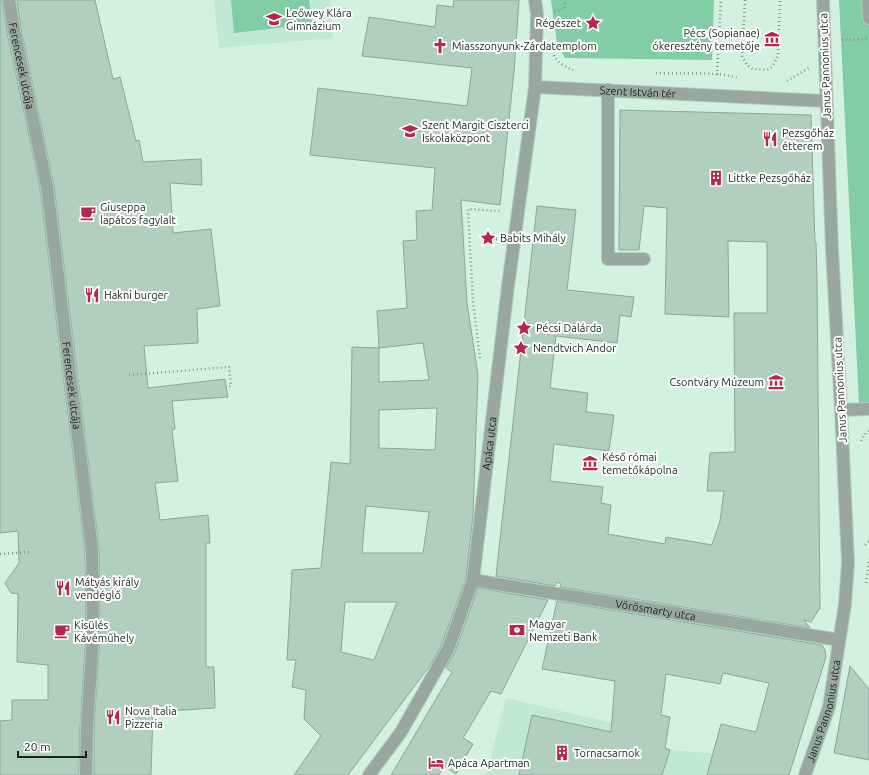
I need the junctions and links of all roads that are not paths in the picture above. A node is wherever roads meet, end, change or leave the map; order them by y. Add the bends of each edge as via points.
1 (9, 0) edge
2 (536, 0) edge
3 (822, 0) edge
4 (869, 3) edge
5 (869, 18) edge
6 (535, 87) junction
7 (608, 90) junction
8 (826, 101) junction
9 (644, 259) dead end
10 (869, 409) edge
11 (841, 410) junction
12 (473, 580) junction
13 (839, 640) junction
14 (371, 774) edge
15 (86, 775) edge
16 (805, 775) edge

1 - 15 street, Ferencesek utcája via 47,187 92,550 94,635 86,727
2 - 6 street
3 - 8 street, Janus Pannonius utca
4 - 5 street
6 - 7 street, Szent István tér
6 - 12 street, Apáca utca
7 - 8 street, Szent István tér
7 - 9 street via 608,259
8 - 11 street, Janus Pannonius utca
10 - 11 street
11 - 13 street, Janus Pannonius utca via 848,563
12 - 13 street, Vörösmarty utca
12 - 14 street, Apáca utca via 448,649 401,732
13 - 16 street, Janus Pannonius utca via 829,707

